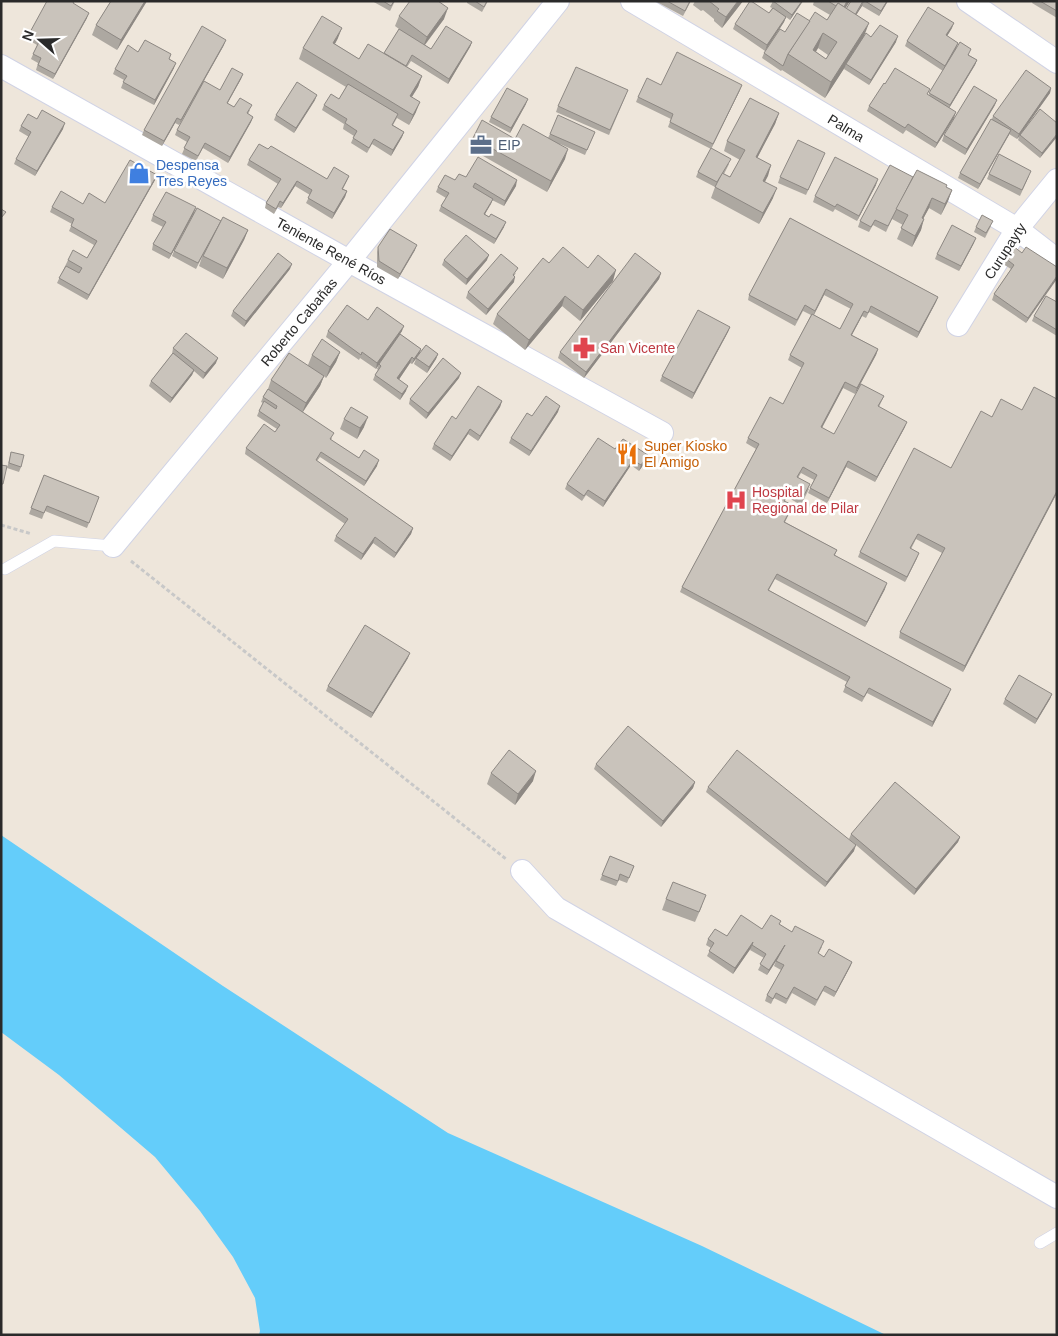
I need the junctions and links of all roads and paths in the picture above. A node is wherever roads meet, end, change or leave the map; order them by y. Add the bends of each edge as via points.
1 (558, 1) edge
2 (632, 1) edge
3 (968, 1) edge
4 (1057, 62) edge
5 (1, 66) edge
6 (1057, 180) edge
7 (1017, 229) junction
8 (1057, 260) edge
9 (349, 261) junction
10 (958, 325) dead end
11 (662, 432) dead end
12 (1, 525) edge
13 (54, 541) junction
14 (113, 546) junction
15 (5, 569) dead end
16 (522, 871) joint
17 (1057, 1197) edge
18 (1057, 1233) edge
19 (1040, 1243) dead end

1 - 9 street, Roberto Cabañas
2 - 7 street, Palma
3 - 4 street
5 - 9 street, Teniente René Ríos
6 - 7 street, Curupayty
7 - 8 street, Palma
7 - 10 street, Curupayty
9 - 11 street, Teniente René Ríos
9 - 14 street, Roberto Cabañas
12 - 13 path
13 - 14 lane
13 - 15 lane
14 - 16 path
16 - 17 street via 556,908
18 - 19 lane

